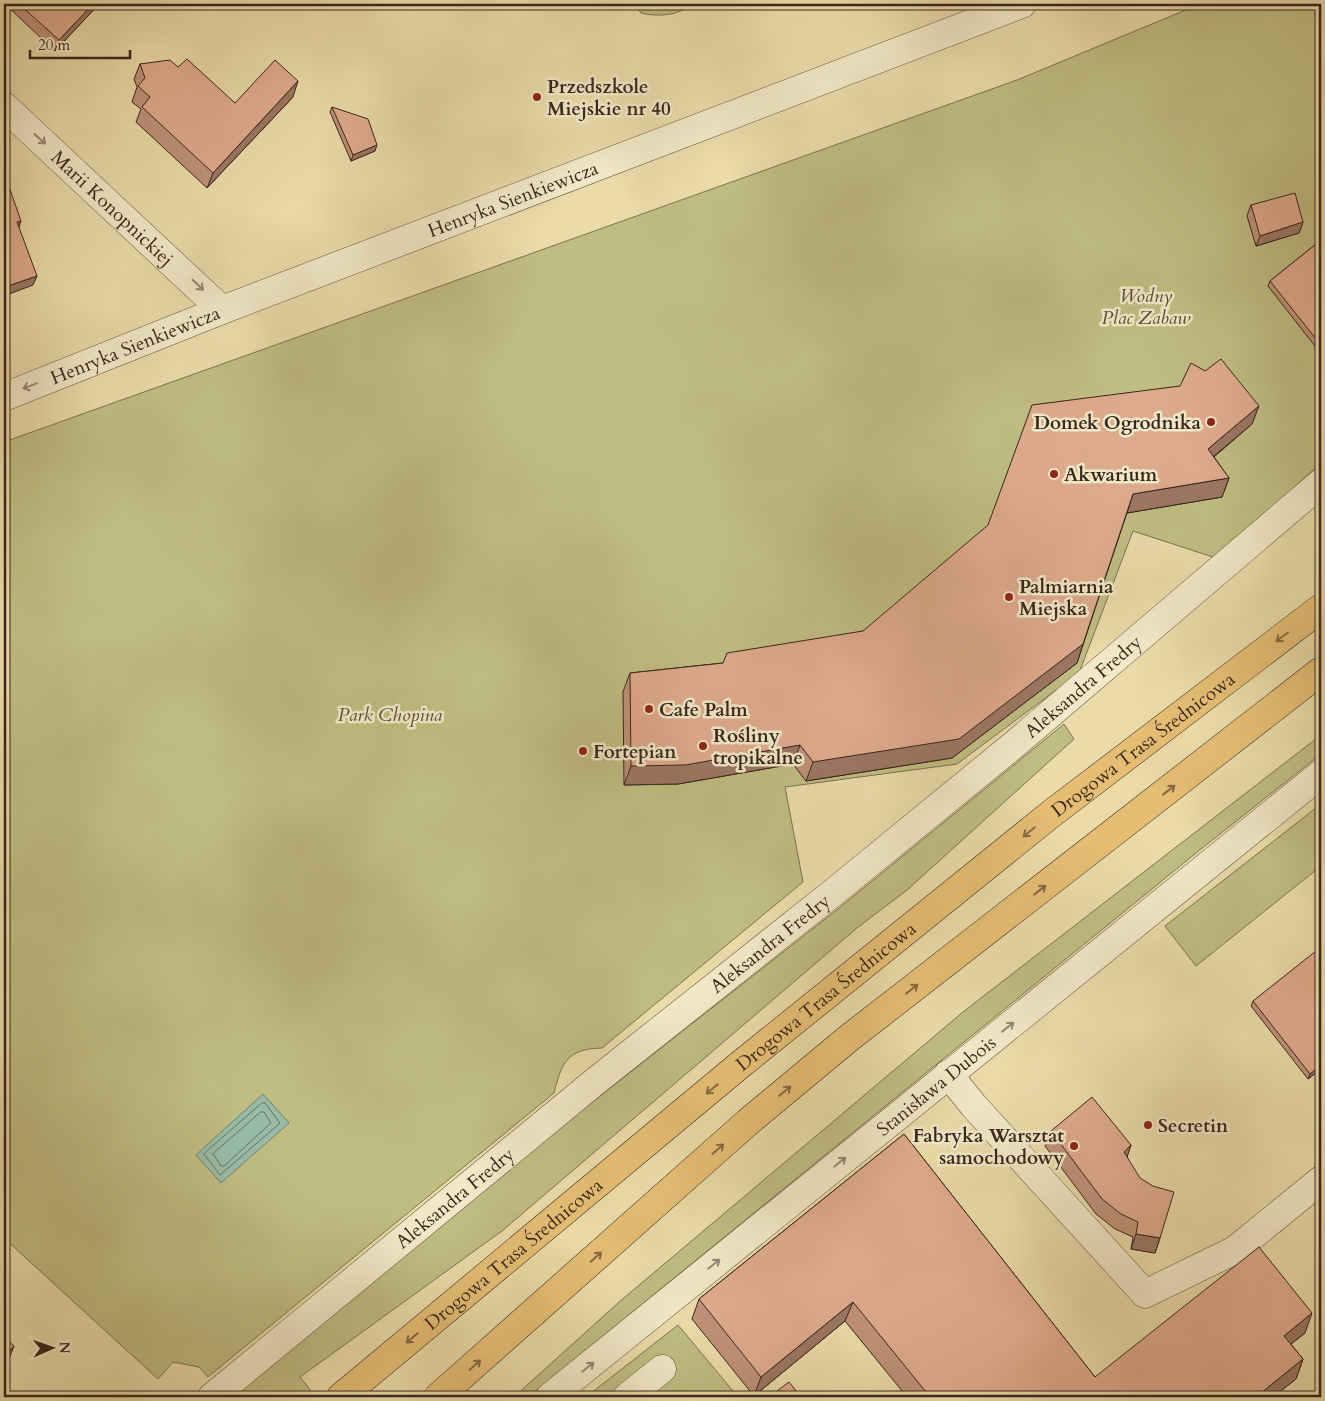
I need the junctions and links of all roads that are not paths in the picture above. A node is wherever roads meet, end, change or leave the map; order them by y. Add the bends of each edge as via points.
1 (1022, 4) edge
2 (4, 106) edge
3 (222, 310) junction
4 (4, 397) edge
5 (1321, 483) edge
6 (1321, 608) edge
7 (1321, 671) edge
8 (1321, 774) edge
9 (948, 1074) junction
10 (1321, 1180) edge
11 (662, 1369) dead end
12 (212, 1397) edge
13 (341, 1397) edge
14 (438, 1397) edge
15 (550, 1397) edge
16 (627, 1397) edge

1 - 3 street, Henryka Sienkiewicza
2 -> 3 street, Marii Konopnickiej
3 -> 4 street, Henryka Sienkiewicza
5 - 12 street, Aleksandra Fredry via 1001,755 597,1080
6 -> 13 main road, Drogowa Trasa Średnicowa via 1051,814 741,1064
14 -> 7 main road via 733,1136 849,1038
9 -> 8 street, Stanisława Dubois
9 - 10 street via 1145,1294 1235,1250
15 -> 9 street, Stanisława Dubois
11 - 16 street

